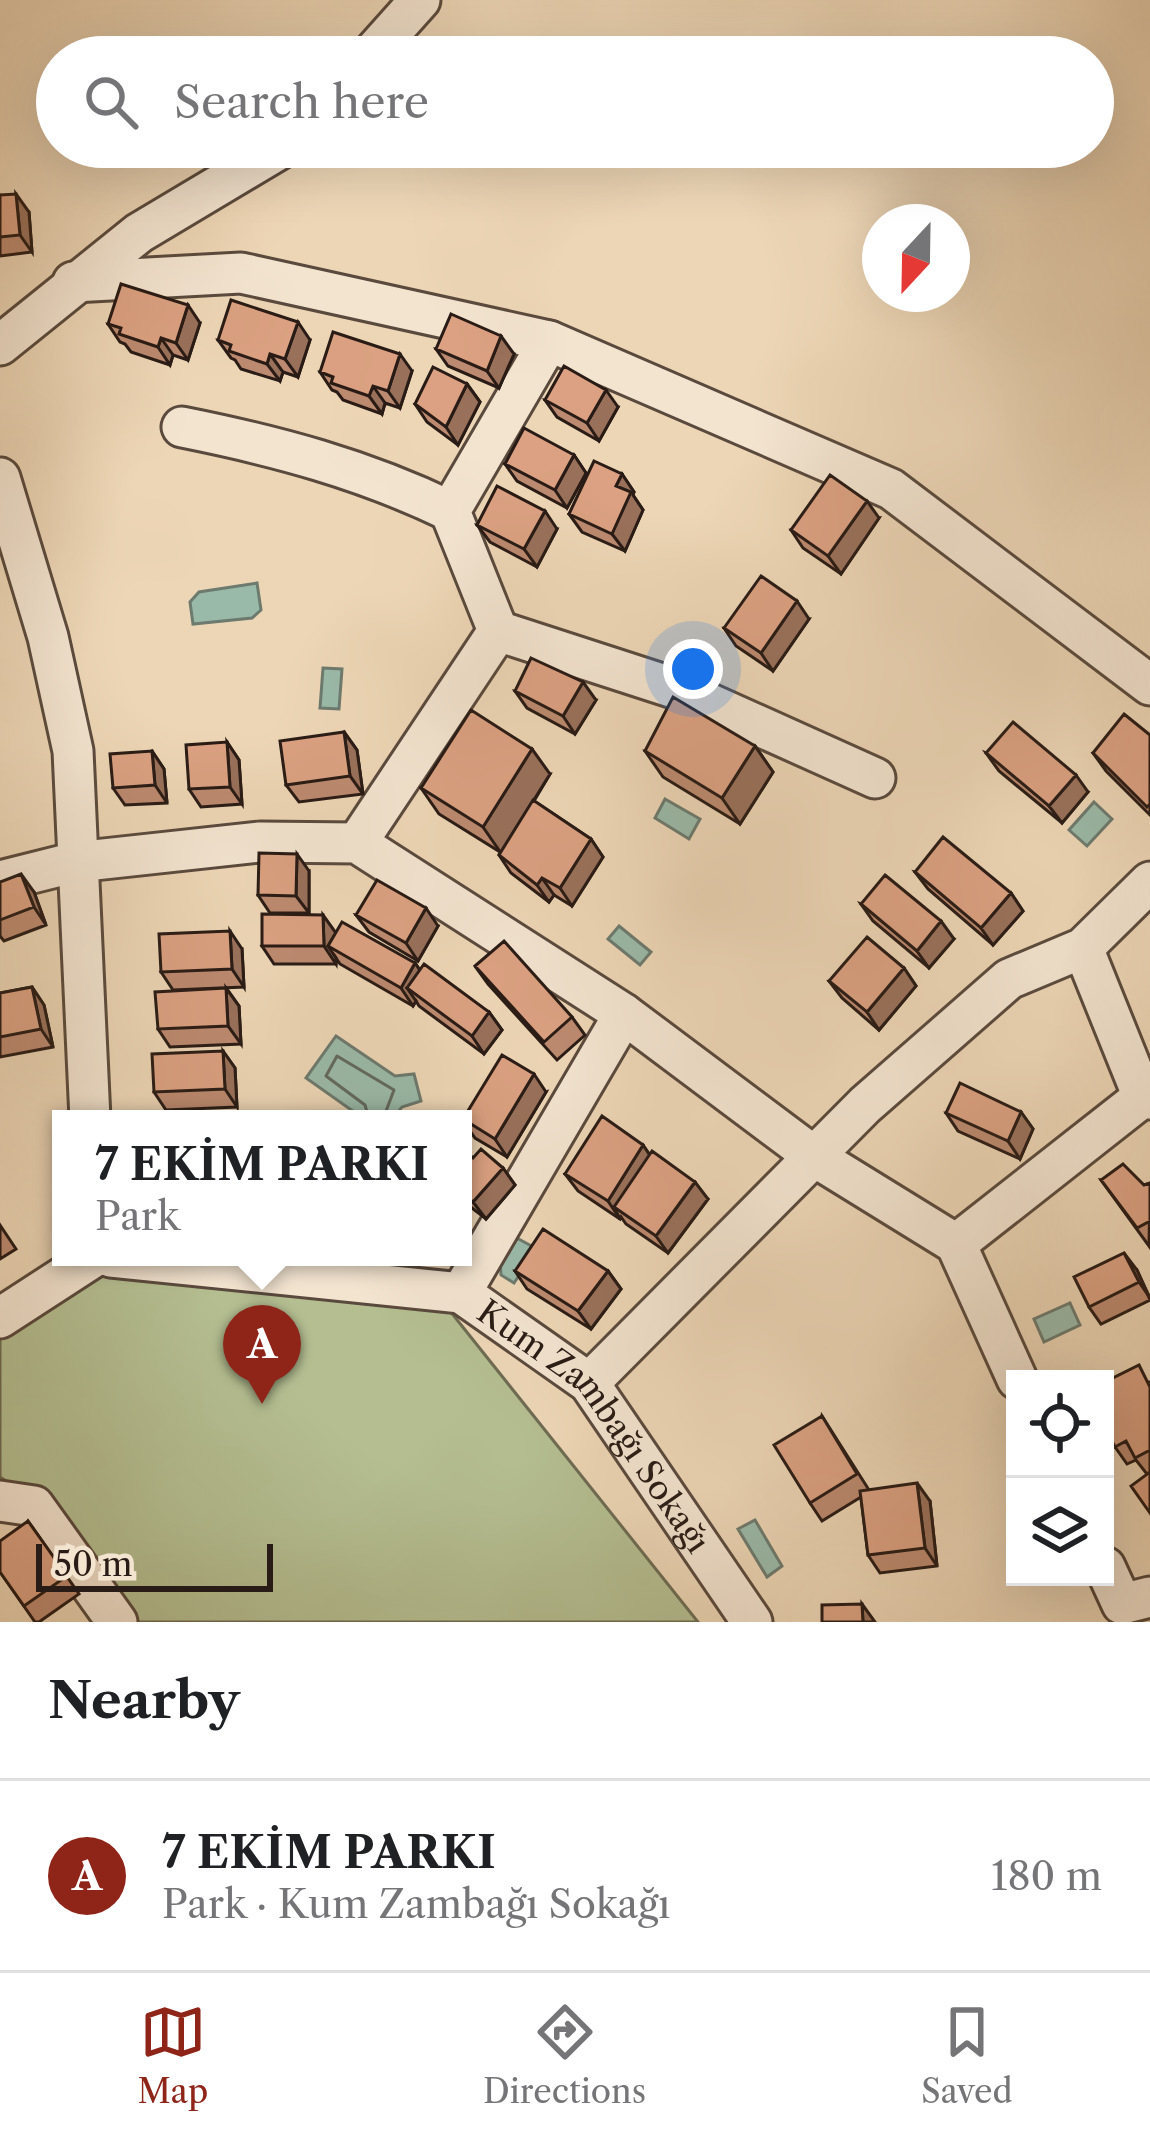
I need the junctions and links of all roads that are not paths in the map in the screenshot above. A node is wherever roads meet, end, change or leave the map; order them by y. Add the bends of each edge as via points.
1 (420, 0) edge
2 (388, 36) edge
3 (248, 168) edge
4 (73, 282) junction
5 (549, 341) junction
6 (0, 345) edge
7 (182, 427) dead end
8 (0, 481) edge
9 (450, 511) junction
10 (498, 632) junction
11 (1150, 685) edge
12 (875, 778) dead end
13 (357, 843) junction
14 (76, 862) junction
15 (0, 881) edge
16 (1150, 882) edge
17 (1083, 948) junction
18 (624, 1014) junction
19 (1146, 1098) edge
20 (89, 1110) edge
21 (814, 1157) junction
22 (956, 1244) junction
23 (80, 1266) edge
24 (198, 1266) edge
25 (461, 1293) junction
26 (0, 1318) edge
27 (1013, 1370) edge
28 (590, 1383) junction
29 (0, 1501) edge
30 (1114, 1582) edge
31 (1130, 1608) edge
32 (117, 1622) edge
33 (752, 1622) edge

1 - 2 street
3 - 4 street
4 - 5 street via 241,273
4 - 6 street
5 - 9 street
5 - 11 street via 891,489
7 - 9 street via 374,474
8 - 14 street via 73,751
9 - 10 street
10 - 12 street via 677,689
10 - 13 street
13 - 14 street via 260,842
13 - 18 street
14 - 15 street
14 - 20 street
16 - 17 street
17 - 19 street
17 - 21 street via 1010,979
18 - 21 street
18 - 25 street
19 - 22 street
21 - 22 street
21 - 28 street
22 - 27 street
23 - 26 street
24 - 25 street, Kum Zambağı Sokağı
25 - 28 street, Kum Zambağı Sokağı
28 - 33 street, Kum Zambağı Sokağı
29 - 32 street via 34,1506
30 - 31 street

